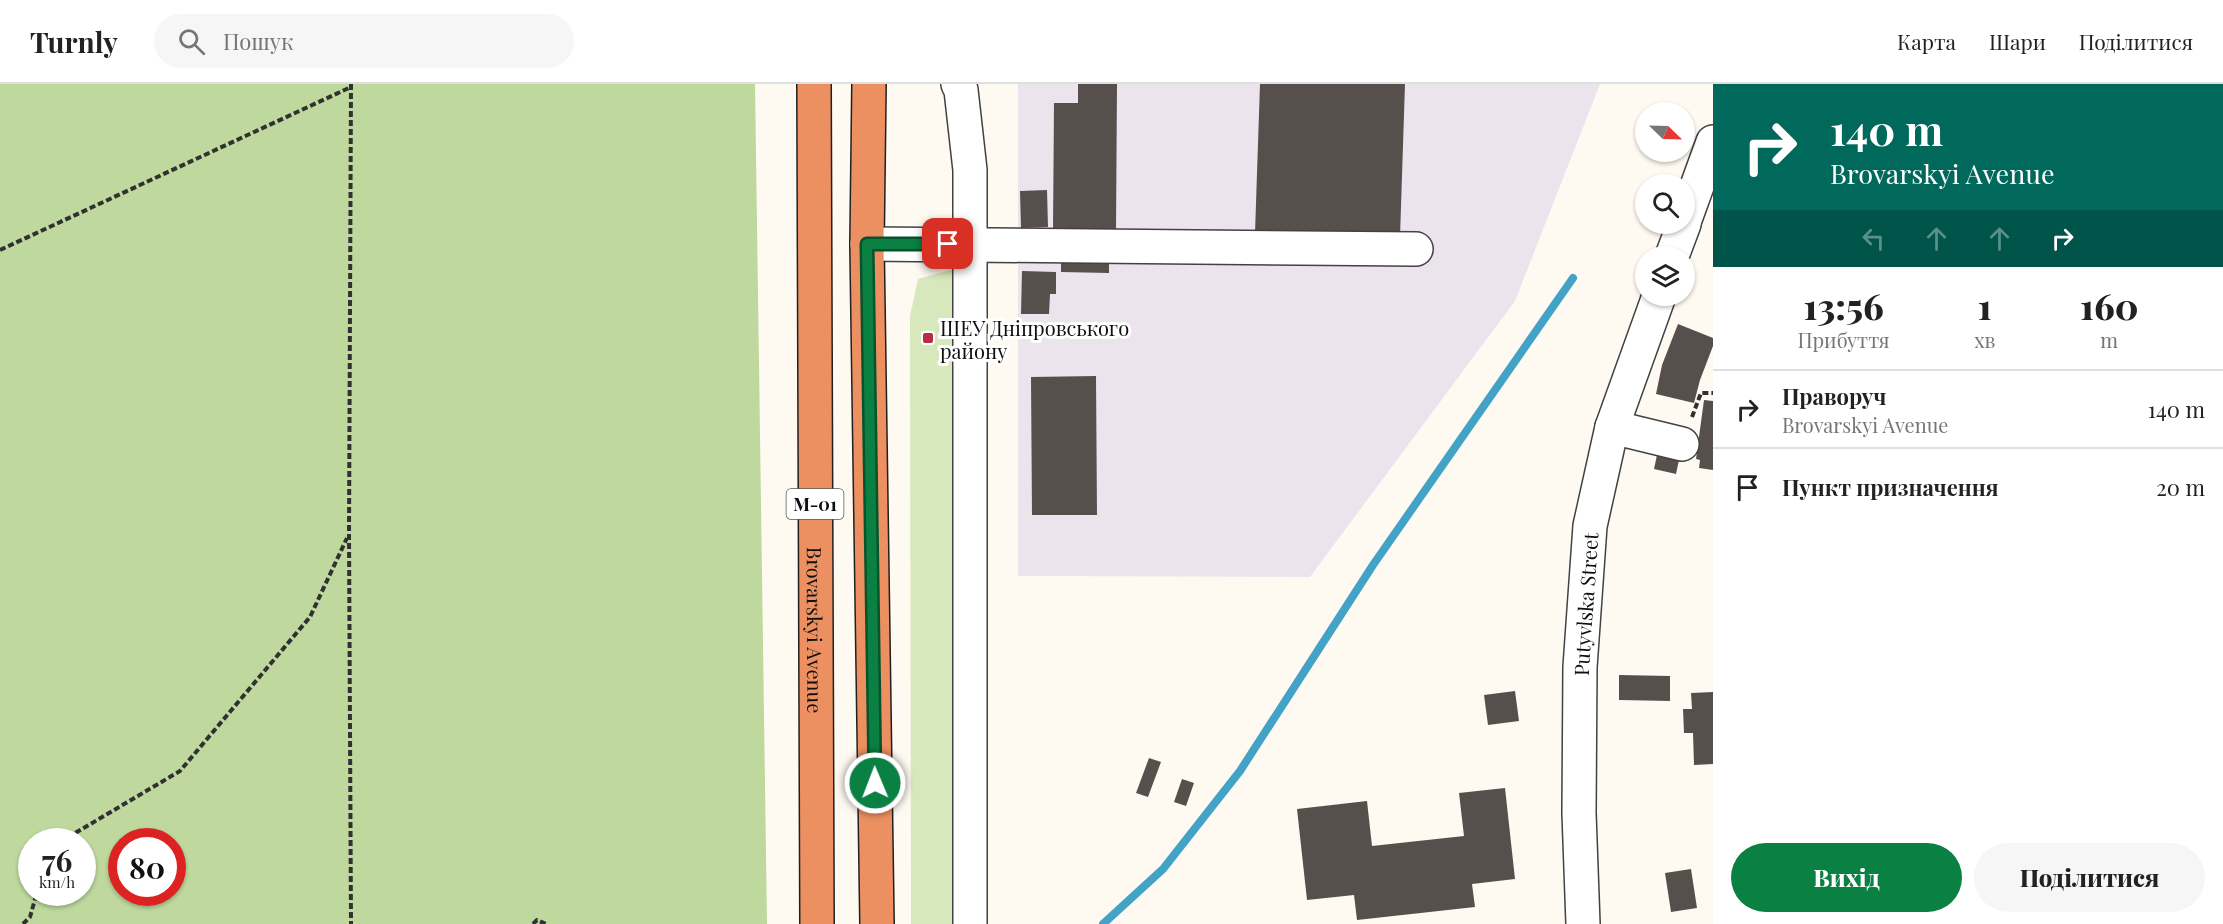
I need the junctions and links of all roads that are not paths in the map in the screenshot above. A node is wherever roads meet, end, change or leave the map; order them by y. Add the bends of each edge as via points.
1 (814, 84) edge
2 (869, 84) edge
3 (958, 84) edge
4 (1713, 142) edge
5 (1695, 192) edge
6 (867, 244) junction
7 (969, 245) junction
8 (1416, 249) dead end
9 (1655, 306) edge
10 (1612, 427) junction
11 (1682, 444) road end
12 (817, 924) edge
13 (877, 924) edge
14 (970, 924) edge
15 (1583, 924) edge

1 - 12 highway, Brovarskyi Avenue / М-01
2 - 6 highway, М-01
3 - 7 street via 962,90 970,170
4 - 5 street
6 - 7 street
6 - 13 highway, М-01
7 - 8 street
7 - 14 street
9 - 10 street, Putyvlska Street
10 - 11 street
10 - 15 street, Putyvlska Street via 1590,526 1580,667

